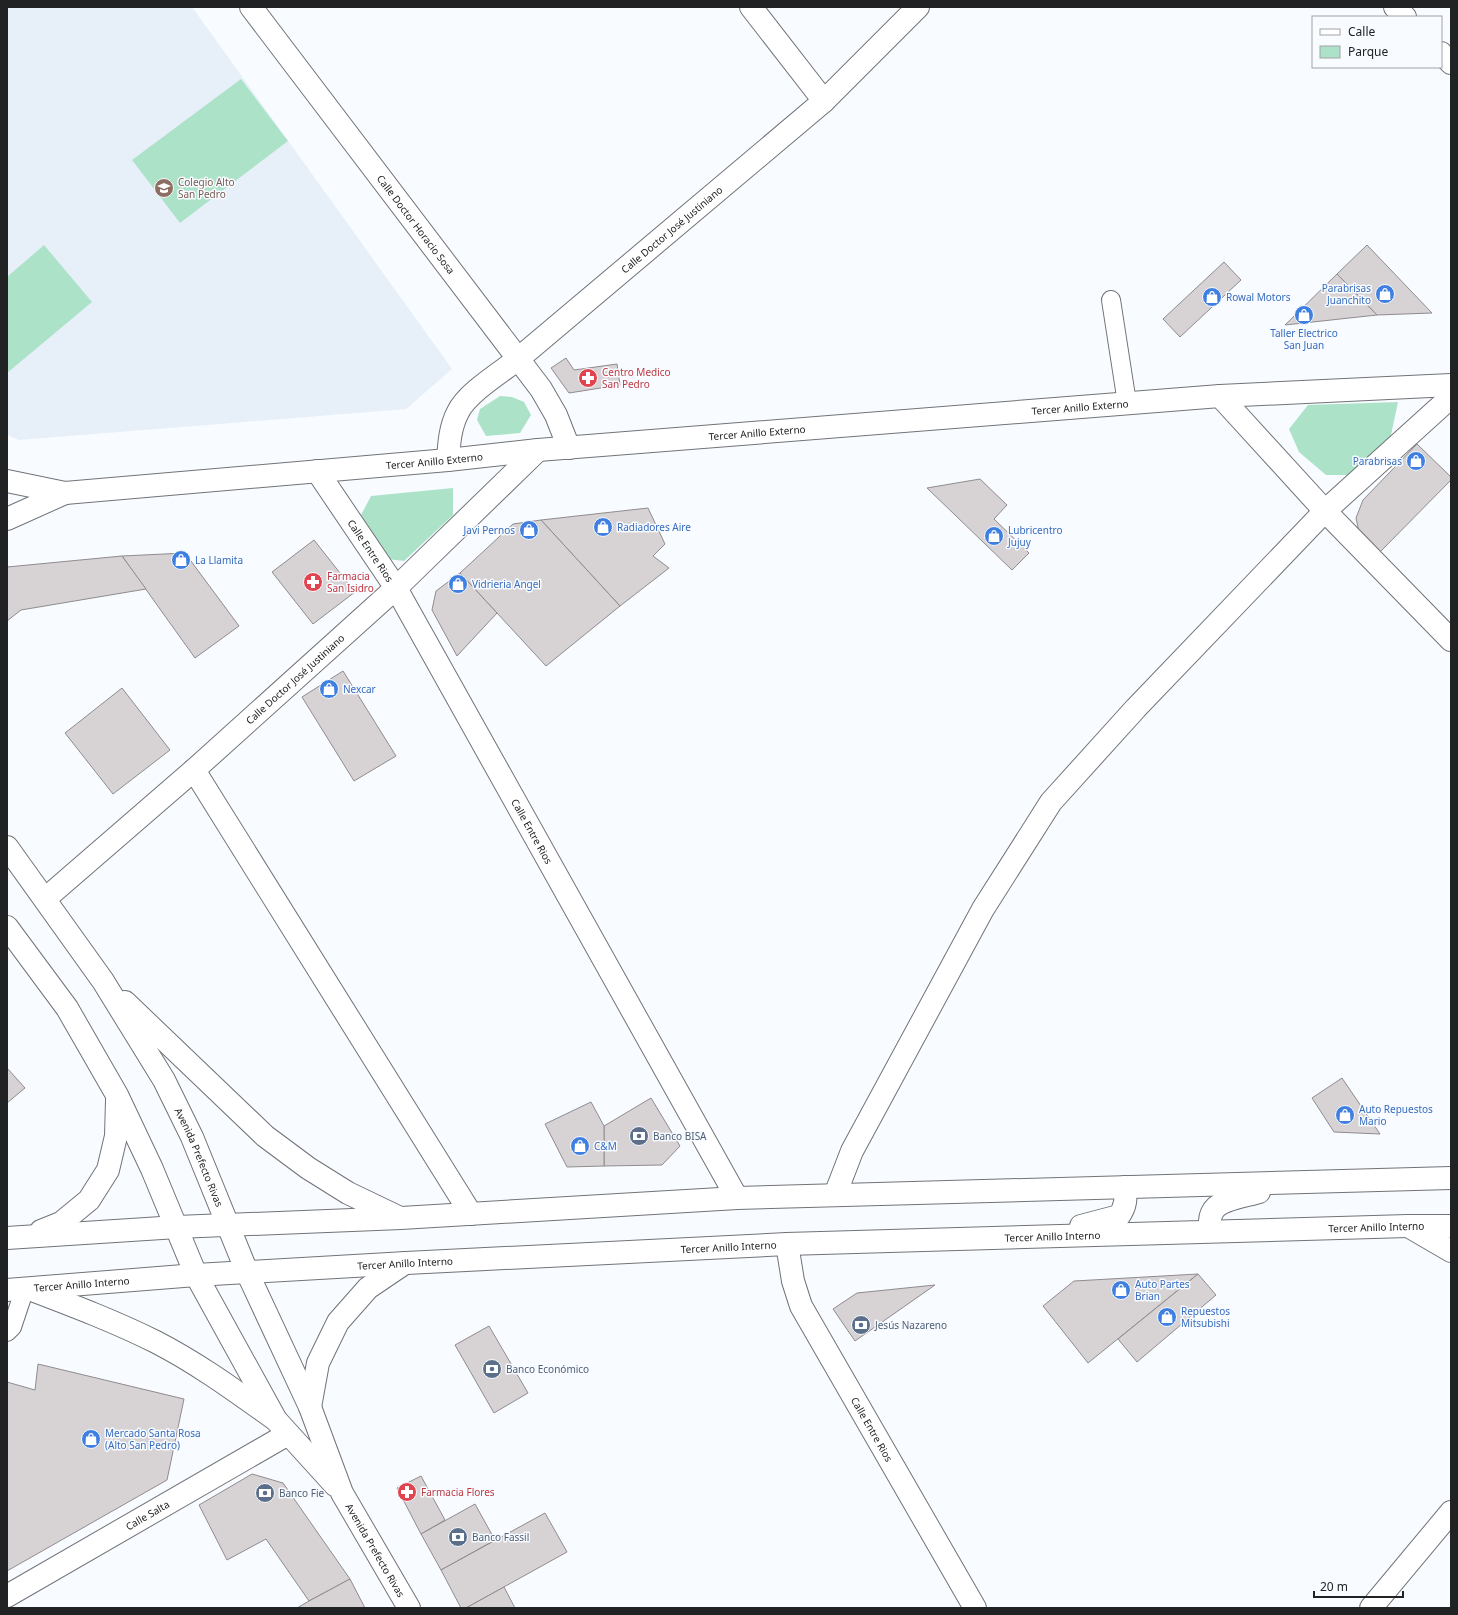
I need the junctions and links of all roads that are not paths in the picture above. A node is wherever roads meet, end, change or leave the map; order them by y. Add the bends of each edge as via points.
1 (251, 7) edge
2 (751, 7) edge
3 (918, 7) edge
4 (1395, 7) edge
5 (1404, 16) edge
6 (1442, 54) edge
7 (1451, 63) edge
8 (824, 101) junction
9 (1111, 300) dead end
10 (518, 359) junction
11 (1451, 385) edge
12 (1220, 396) junction
13 (1451, 397) edge
14 (1127, 403) junction
15 (569, 448) junction
16 (538, 450) junction
17 (448, 460) junction
18 (317, 471) junction
19 (7, 481) edge
20 (65, 493) junction
21 (1325, 512) junction
22 (7, 519) edge
23 (396, 588) junction
24 (1451, 640) edge
25 (194, 770) junction
26 (7, 847) edge
27 (45, 899) junction
28 (7, 927) edge
29 (103, 981) junction
30 (117, 1095) junction
31 (1451, 1178) edge
32 (1297, 1183) junction
33 (1125, 1187) junction
34 (835, 1195) junction
35 (737, 1198) junction
36 (471, 1214) junction
37 (401, 1218) junction
38 (228, 1226) junction
39 (1408, 1226) junction
40 (1451, 1226) edge
41 (177, 1227) junction
42 (1210, 1231) junction
43 (28, 1236) junction
44 (1044, 1236) junction
45 (7, 1238) edge
46 (787, 1244) junction
47 (1451, 1251) edge
48 (406, 1263) junction
49 (247, 1272) junction
50 (196, 1275) junction
51 (16, 1289) edge
52 (7, 1332) edge
53 (310, 1407) junction
54 (282, 1427) junction
55 (342, 1493) junction
56 (1451, 1512) edge
57 (7, 1596) edge
58 (409, 1608) edge
59 (975, 1608) edge
60 (1371, 1608) edge

1 - 10 street, Calle Doctor Horacio Sosa
2 - 8 street
3 - 8 street, Calle Doctor José Justiniano
4 - 5 street
6 - 7 street
8 - 10 street, Calle Doctor José Justiniano
9 - 14 lane
10 - 15 street, Calle Doctor Horacio Sosa via 541,389 556,415
10 - 17 street, Calle Doctor José Justiniano via 465,400 457,413 450,436
11 - 12 street, Tercer Anillo Externo
12 - 14 street, Tercer Anillo Externo
12 - 21 street
13 - 21 street
14 - 15 street, Tercer Anillo Externo
15 - 16 street, Tercer Anillo Externo
16 - 17 street, Tercer Anillo Externo
16 - 23 street, Calle Doctor José Justiniano
17 - 18 street, Tercer Anillo Externo
18 - 20 street, Tercer Anillo Externo
18 - 23 street, Calle Entre Rios
19 - 20 street, Tercer Anillo Externo
20 - 22 street, Tercer Anillo Externo
21 - 24 street
21 - 34 street via 1136,708 1051,802 983,909 852,1151
23 - 25 street, Calle Doctor José Justiniano
23 - 35 street, Calle Entre Rios
25 - 27 street, Calle Doctor José Justiniano
25 - 36 street
26 - 27 street, Avenida Prefecto Rivas
27 - 29 street, Avenida Prefecto Rivas
28 - 30 street, Avenida Prefecto Rivas via 67,1008
29 - 37 street via 266,1136 308,1168 348,1193
29 - 38 street, Avenida Prefecto Rivas via 164,1080 192,1137
30 - 41 street, Avenida Prefecto Rivas
30 - 43 street via 116,1136 108,1170 89,1200 61,1222
31 - 32 street
32 - 33 street
32 - 42 street via 1219,1204 1212,1211
33 - 34 street
33 - 44 street via 1124,1209 1119,1216
34 - 35 street
35 - 36 street
36 - 37 street
37 - 38 street
38 - 41 street
38 - 49 street, Avenida Prefecto Rivas
39 - 40 street, Tercer Anillo Interno
39 - 42 street, Tercer Anillo Interno
39 - 47 street
41 - 43 street
41 - 50 street, Avenida Prefecto Rivas
42 - 44 street, Tercer Anillo Interno
43 - 45 street
44 - 46 street, Tercer Anillo Interno
46 - 48 street, Tercer Anillo Interno
46 - 59 street, Calle Entre Rios via 793,1281 801,1306
48 - 49 street, Tercer Anillo Interno
48 - 53 street via 368,1288 338,1322 318,1363
49 - 50 street, Tercer Anillo Interno
49 - 53 street, Avenida Prefecto Rivas
50 - 51 street, Tercer Anillo Interno
50 - 54 street, Avenida Prefecto Rivas
51 - 52 lane via 12,1327
51 - 54 street via 92,1312 157,1342 218,1379
53 - 55 street, Avenida Prefecto Rivas
54 - 55 street, Avenida Prefecto Rivas
54 - 57 street, Calle Salta
55 - 58 street, Avenida Prefecto Rivas
56 - 60 street

